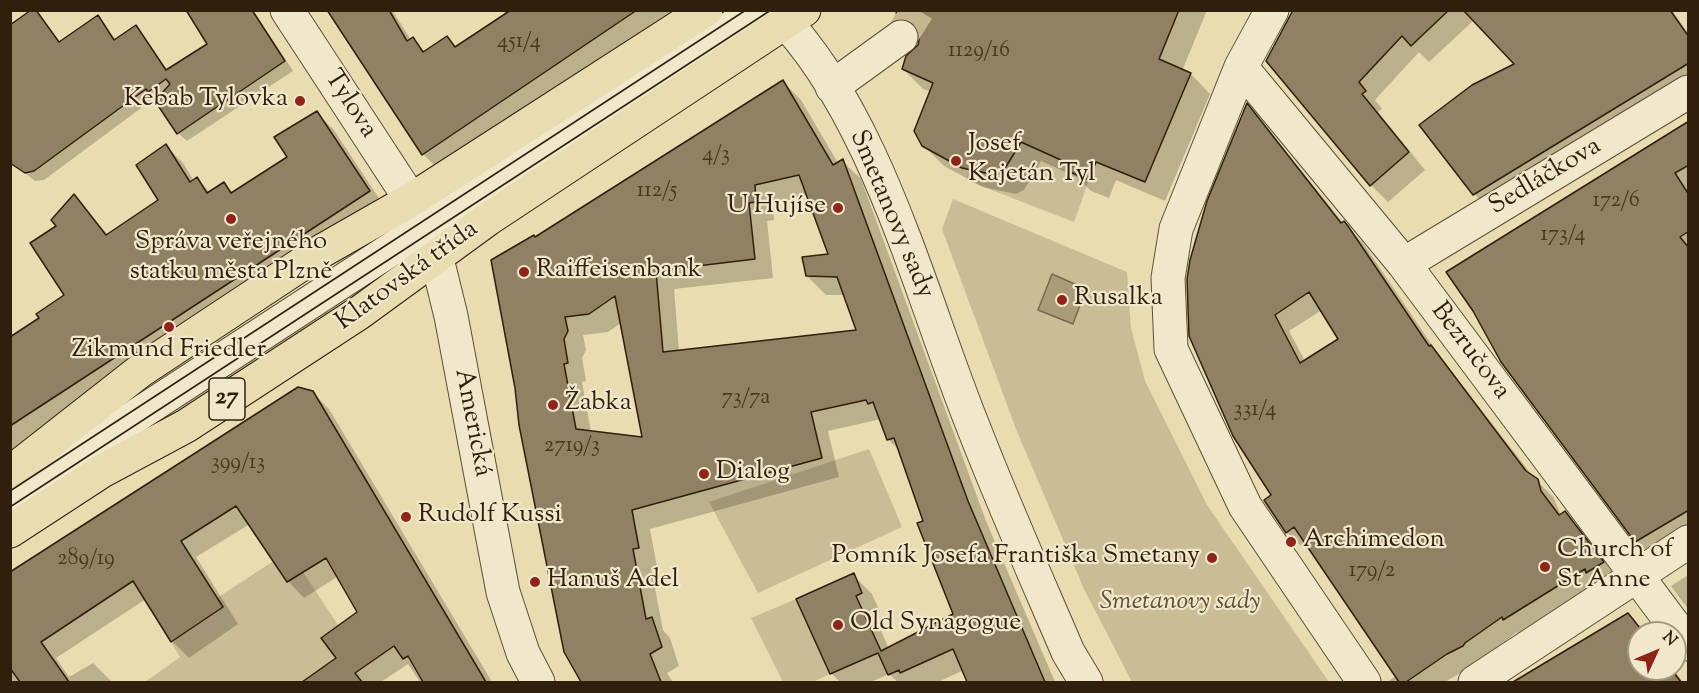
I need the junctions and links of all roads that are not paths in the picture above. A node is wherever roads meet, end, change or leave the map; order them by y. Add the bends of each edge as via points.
1 (287, 10) edge
2 (706, 10) edge
3 (1272, 10) edge
4 (781, 13) edge
5 (901, 37) tunnel mouth
6 (1241, 67) junction
7 (832, 87) junction
8 (1689, 92) edge
9 (411, 200) junction
10 (431, 242) junction
11 (1404, 264) junction
12 (10, 473) edge
13 (10, 498) edge
14 (10, 531) edge
15 (1689, 542) edge
16 (1636, 574) junction
17 (1689, 644) edge
18 (538, 682) edge
19 (1086, 682) edge
20 (1364, 682) edge
21 (1475, 682) edge

1 - 9 street, Tylova
2 - 9 main road
3 - 6 street
4 - 7 street, Smetanovy sady
4 - 10 main road, Klatovská třída / 27
5 - 7 street
6 - 11 street, Bezručova
6 - 20 street via 1176,229 1168,278 1171,349 1245,506
7 - 19 street, Smetanovy sady via 874,163 971,421 1068,652
8 - 11 street, Sedláčkova
9 - 10 street, Americká
9 - 12 main road via 320,252 131,377
10 - 13 street, Klatovská třída
10 - 14 main road, Klatovská třída / 27 via 359,313 196,420 102,471
10 - 18 street, Americká via 451,316 503,592 523,653
11 - 16 street, Bezručova
15 - 16 street
16 - 17 street, Bezručova
16 - 21 street

